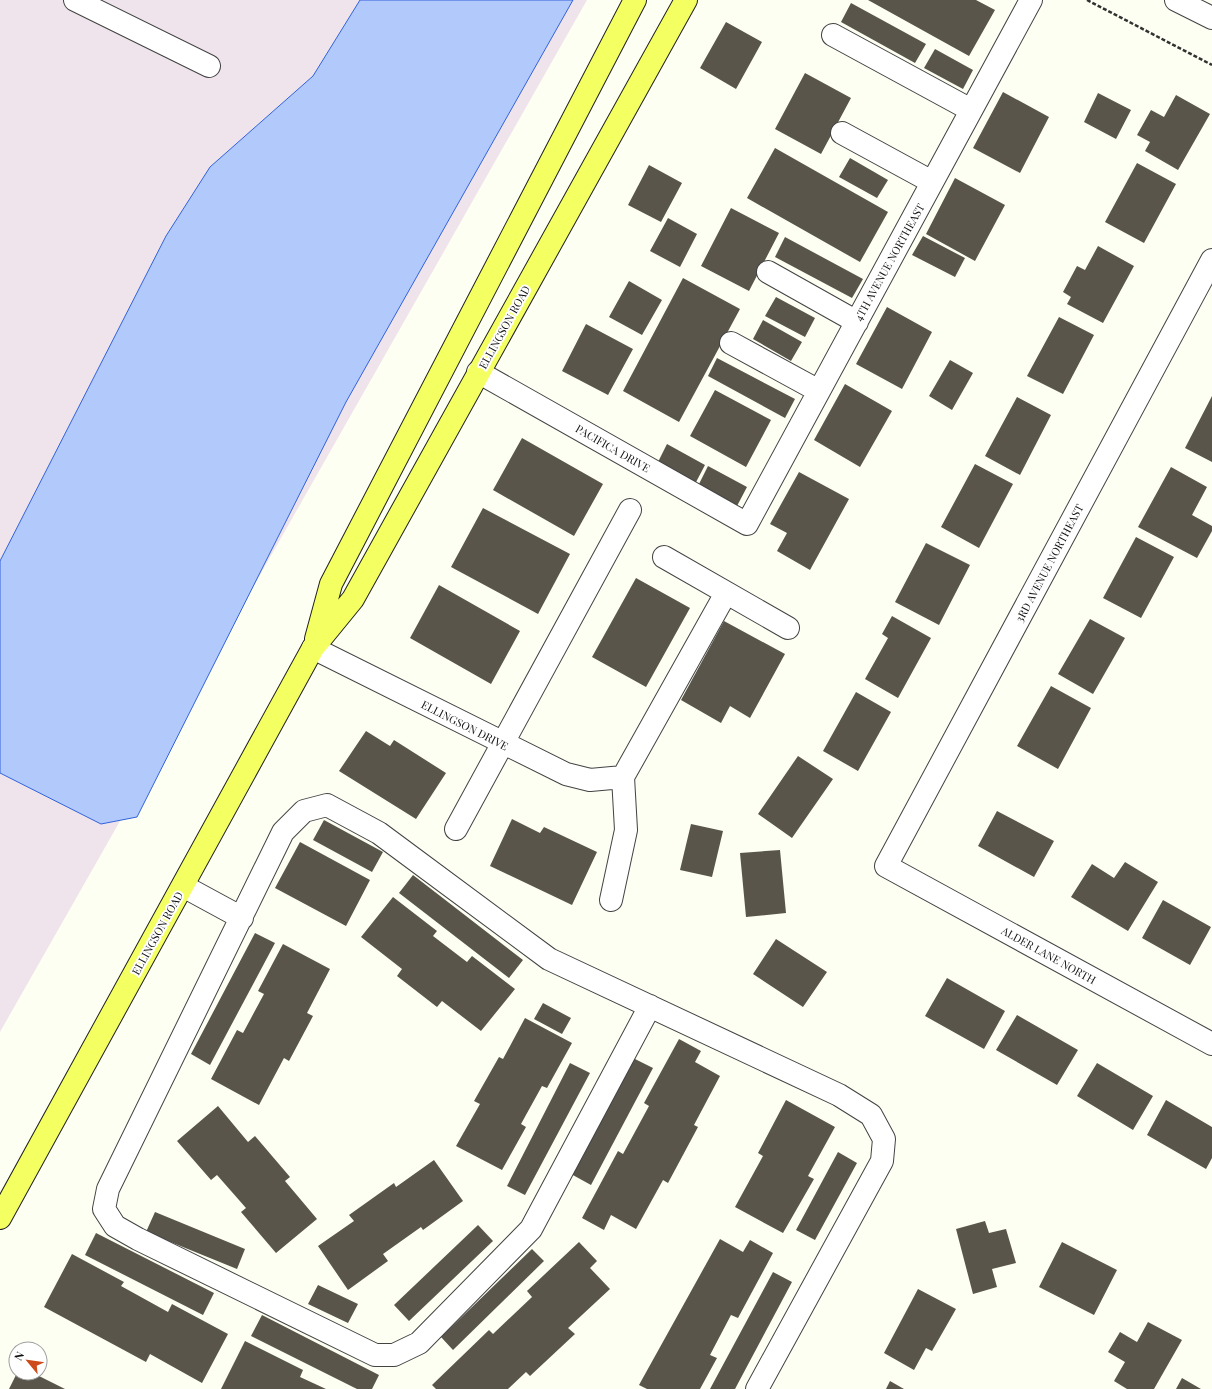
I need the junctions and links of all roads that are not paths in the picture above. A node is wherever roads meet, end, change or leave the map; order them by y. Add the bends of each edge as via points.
1 (74, 0) edge
2 (635, 0) edge
3 (686, 0) edge
4 (1031, 0) edge
5 (1176, 0) edge
6 (1212, 18) edge
7 (833, 35) dead end
8 (209, 66) dead end
9 (971, 110) junction
10 (842, 133) dead end
11 (932, 182) junction
12 (1212, 260) edge
13 (768, 272) dead end
14 (857, 322) junction
15 (731, 343) dead end
16 (478, 372) junction
17 (819, 391) junction
18 (630, 510) dead end
19 (747, 524) joint
20 (664, 557) dead end
21 (726, 593) junction
22 (788, 628) dead end
23 (313, 648) junction
24 (503, 744) junction
25 (623, 777) junction
26 (456, 829) dead end
27 (886, 866) joint
28 (183, 886) junction
29 (610, 900) dead end
30 (242, 918) junction
31 (650, 1006) junction
32 (1212, 1044) edge
33 (0, 1218) edge
34 (757, 1389) edge

1 - 8 street
2 - 23 main road, ELLINGSON ROAD via 332,584
3 - 16 main road, ELLINGSON ROAD
4 - 9 street, 4TH AVENUE NORTHEAST
5 - 6 street
7 - 9 street
9 - 11 street, 4TH AVENUE NORTHEAST
10 - 11 street
11 - 14 street, 4TH AVENUE NORTHEAST
12 - 27 street, 3RD AVENUE NORTHEAST
13 - 14 street
14 - 17 street, 4TH AVENUE NORTHEAST
15 - 17 street
16 - 19 street, PACIFICA DRIVE
16 - 23 main road, ELLINGSON ROAD via 353,599
17 - 19 street, 4TH AVENUE NORTHEAST
18 - 24 street
20 - 21 street
21 - 22 street
21 - 25 street
23 - 24 street, ELLINGSON DRIVE
23 - 28 main road, ELLINGSON ROAD
24 - 25 street, ELLINGSON DRIVE via 566,774 590,780
24 - 26 street
25 - 29 street via 626,830
27 - 32 street, ALDER LANE NORTH
28 - 30 street
28 - 33 main road, ELLINGSON ROAD
30 - 31 street via 283,832 304,811 327,805 379,833 549,959
30 - 31 street via 108,1189 104,1209 115,1226 138,1239 375,1355 394,1355 419,1343 531,1229
31 - 34 street via 839,1095 870,1115 884,1139 882,1162

